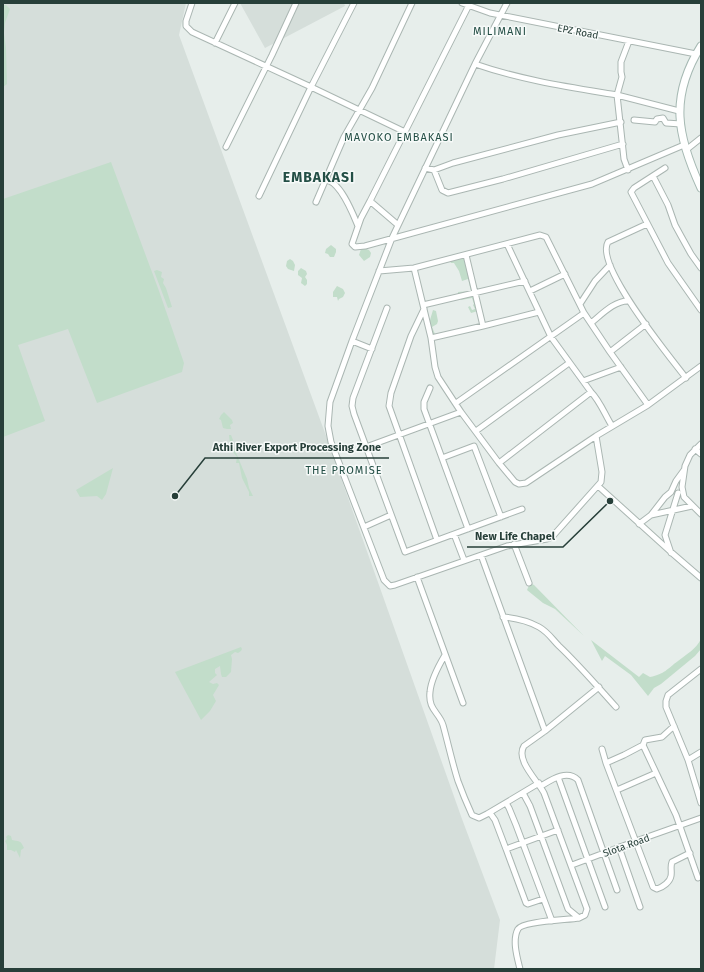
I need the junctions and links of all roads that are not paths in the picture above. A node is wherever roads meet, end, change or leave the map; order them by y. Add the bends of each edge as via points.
1 (192, 3) edge
2 (235, 3) edge
3 (296, 3) edge
4 (354, 3) edge
5 (412, 3) edge
6 (462, 3) edge
7 (506, 3) edge
8 (469, 5) edge
9 (500, 15) junction
10 (629, 41) junction
11 (215, 43) junction
12 (701, 46) edge
13 (696, 54) junction
14 (475, 64) junction
15 (265, 66) junction
16 (311, 86) junction
17 (617, 94) junction
18 (359, 110) junction
19 (679, 111) junction
20 (634, 120) dead end
21 (621, 122) junction
22 (681, 124) junction
23 (405, 132) junction
24 (701, 138) edge
25 (623, 144) junction
26 (226, 147) dead end
27 (685, 148) junction
28 (425, 168) junction
29 (665, 168) dead end
30 (434, 170) junction
31 (628, 170) junction
32 (653, 176) junction
33 (325, 180) junction
34 (701, 188) edge
35 (259, 196) dead end
36 (370, 201) junction
37 (316, 202) dead end
38 (647, 224) junction
39 (398, 225) junction
40 (358, 226) junction
41 (392, 238) junction
42 (507, 244) junction
43 (466, 255) junction
44 (610, 265) junction
45 (414, 268) junction
46 (701, 268) edge
47 (379, 271) junction
48 (565, 274) junction
49 (525, 281) junction
50 (530, 291) junction
51 (475, 293) junction
52 (629, 301) junction
53 (580, 304) junction
54 (424, 307) junction
55 (387, 308) dead end
56 (701, 310) edge
57 (539, 312) junction
58 (584, 313) junction
59 (591, 323) junction
60 (646, 324) junction
61 (483, 326) junction
62 (551, 337) junction
63 (431, 338) junction
64 (352, 341) junction
65 (372, 349) junction
66 (610, 352) junction
67 (569, 363) junction
68 (701, 366) edge
69 (620, 367) junction
70 (686, 378) junction
71 (584, 381) junction
72 (430, 388) dead end
73 (591, 392) junction
74 (456, 403) junction
75 (648, 404) junction
76 (461, 412) junction
77 (429, 423) junction
78 (612, 426) junction
79 (476, 432) junction
80 (399, 435) junction
81 (596, 436) junction
82 (701, 444) edge
83 (366, 447) junction
84 (695, 449) junction
85 (701, 454) edge
86 (442, 458) junction
87 (499, 463) junction
88 (684, 469) junction
89 (598, 486) junction
90 (672, 490) junction
91 (680, 494) junction
92 (692, 506) junction
93 (522, 510) dead end
94 (673, 510) junction
95 (391, 514) junction
96 (701, 514) edge
97 (651, 515) junction
98 (501, 517) junction
99 (640, 524) junction
100 (364, 527) junction
101 (468, 529) junction
102 (454, 534) junction
103 (437, 540) junction
104 (514, 544) junction
105 (672, 553) junction
106 (481, 555) junction
107 (464, 560) junction
108 (417, 577) junction
109 (701, 578) edge
110 (529, 583) dead end
111 (503, 617) junction
112 (445, 655) junction
113 (701, 669) edge
114 (599, 687) junction
115 (463, 703) dead end
116 (616, 707) dead end
117 (674, 726) junction
118 (545, 731) junction
119 (643, 745) junction
120 (602, 749) dead end
121 (701, 752) edge
122 (688, 760) junction
123 (606, 763) junction
124 (656, 773) junction
125 (558, 777) junction
126 (540, 785) junction
127 (617, 790) junction
128 (523, 793) junction
129 (506, 803) junction
130 (701, 803) edge
131 (490, 812) junction
132 (701, 818) edge
133 (680, 826) junction
134 (558, 830) junction
135 (540, 835) junction
136 (636, 841) junction
137 (523, 842) junction
138 (619, 847) junction
139 (506, 848) junction
140 (604, 853) junction
141 (690, 853) junction
142 (588, 859) junction
143 (572, 865) junction
144 (698, 878) dead end
145 (617, 890) dead end
146 (543, 899) junction
147 (605, 907) dead end
148 (640, 907) dead end
149 (579, 918) junction
150 (552, 921) junction
151 (520, 969) edge

1 - 11 street via 186,26 192,32
2 - 11 street
3 - 15 street
4 - 16 street
5 - 18 street
6 - 8 street, EPZ Road
7 - 9 street
8 - 9 street, EPZ Road
8 - 23 street
9 - 10 street, EPZ Road
9 - 14 street
10 - 13 street, EPZ Road
10 - 17 street via 621,62 622,77
11 - 15 street
12 - 13 main road
13 - 19 main road via 682,88
14 - 17 street via 547,83
14 - 28 street
15 - 16 street
15 - 26 street
16 - 18 street
16 - 35 street
17 - 19 street
17 - 21 street
18 - 23 street
18 - 33 street
19 - 22 main road
20 - 22 street via 655,122 663,118 666,123
21 - 25 street
21 - 30 street via 558,135
22 - 27 main road
23 - 36 street
24 - 27 street
25 - 30 street via 503,179 448,192 442,190
25 - 31 street
27 - 31 street
27 - 34 main road
28 - 30 street
28 - 39 street
29 - 32 street
31 - 41 street via 592,184
32 - 38 street via 631,190
32 - 46 street via 675,225
33 - 37 street
33 - 40 street via 330,180 336,186
36 - 39 street
36 - 40 street
38 - 44 street via 608,242
38 - 56 street via 672,270
39 - 41 street
40 - 41 street via 352,244 355,247
41 - 47 street
42 - 43 street
42 - 48 street via 540,235 546,237
42 - 49 street
43 - 45 street
43 - 51 street
44 - 52 street via 614,277
44 - 53 street via 595,281
45 - 47 street
45 - 54 street
47 - 64 street
48 - 50 street
48 - 53 street
49 - 50 street
49 - 51 street
50 - 57 street
51 - 54 street
51 - 61 street
52 - 59 street via 617,303
52 - 60 street
53 - 58 street
54 - 63 street
54 - 80 street via 389,401 389,410
55 - 65 street
57 - 61 street
57 - 62 street
58 - 59 street
58 - 62 street
59 - 66 street
60 - 66 street
60 - 70 street
61 - 63 street
62 - 67 street
62 - 74 street
63 - 74 street via 438,377
64 - 65 street
64 - 100 street via 330,402 328,426 331,442
65 - 83 street via 352,402
66 - 69 street
67 - 71 street
67 - 79 street
68 - 70 street
69 - 71 street
69 - 75 street
70 - 75 street
71 - 73 street
72 - 77 street via 424,405
73 - 78 street
73 - 87 street
74 - 76 street
75 - 78 street
76 - 77 street
76 - 79 street
77 - 80 street
77 - 86 street
78 - 81 street
79 - 87 street
80 - 83 street
80 - 103 street
81 - 87 street via 526,483 515,482
81 - 89 street via 602,472
82 - 84 street
83 - 95 street
84 - 85 street
84 - 88 street
86 - 98 street via 474,446
86 - 101 street
88 - 90 street
88 - 91 street
89 - 99 street
89 - 104 street via 552,537
90 - 91 street
90 - 97 street
91 - 92 street
91 - 94 street
92 - 94 street
92 - 96 street
93 - 98 street
94 - 97 street
94 - 105 street via 665,535
95 - 100 street
95 - 103 street via 405,552
97 - 99 street
98 - 101 street
99 - 105 street
100 - 108 street via 387,584 395,585
101 - 102 street
102 - 103 street
102 - 107 street
104 - 106 street
104 - 110 street
105 - 109 street
106 - 107 street
106 - 111 street
107 - 108 street
108 - 112 street
111 - 114 street via 517,618 547,632
111 - 118 street
112 - 115 street
112 - 131 street via 431,685 430,702 442,723 458,782 472,815 479,818
113 - 117 street via 668,695 666,707
114 - 116 street
114 - 118 street
117 - 119 street via 662,737 645,740
117 - 122 street
118 - 126 street via 524,746 521,756 525,766
119 - 123 street
119 - 124 street
120 - 123 street
121 - 122 street
122 - 130 street
123 - 127 street
124 - 127 street
124 - 133 street
125 - 126 street
125 - 140 street via 568,775 578,780
125 - 142 street
126 - 128 street
126 - 134 street
127 - 136 street
128 - 129 street
128 - 135 street
129 - 131 street
129 - 137 street
131 - 139 street
132 - 133 street, Slota Road
133 - 136 street, Slota Road
133 - 141 street
134 - 135 street
134 - 143 street
135 - 137 street
135 - 149 street via 568,909
136 - 138 street, Slota Road
136 - 141 street via 653,887 657,889 671,878 672,862
137 - 139 street
137 - 146 street
138 - 140 street, Slota Road
138 - 148 street
139 - 146 street via 526,903
140 - 142 street, Slota Road
140 - 145 street
141 - 144 street
142 - 143 street, Slota Road
142 - 147 street
143 - 149 street via 587,909 585,915
146 - 150 street
149 - 150 street
150 - 151 street via 524,924 518,929 516,952

